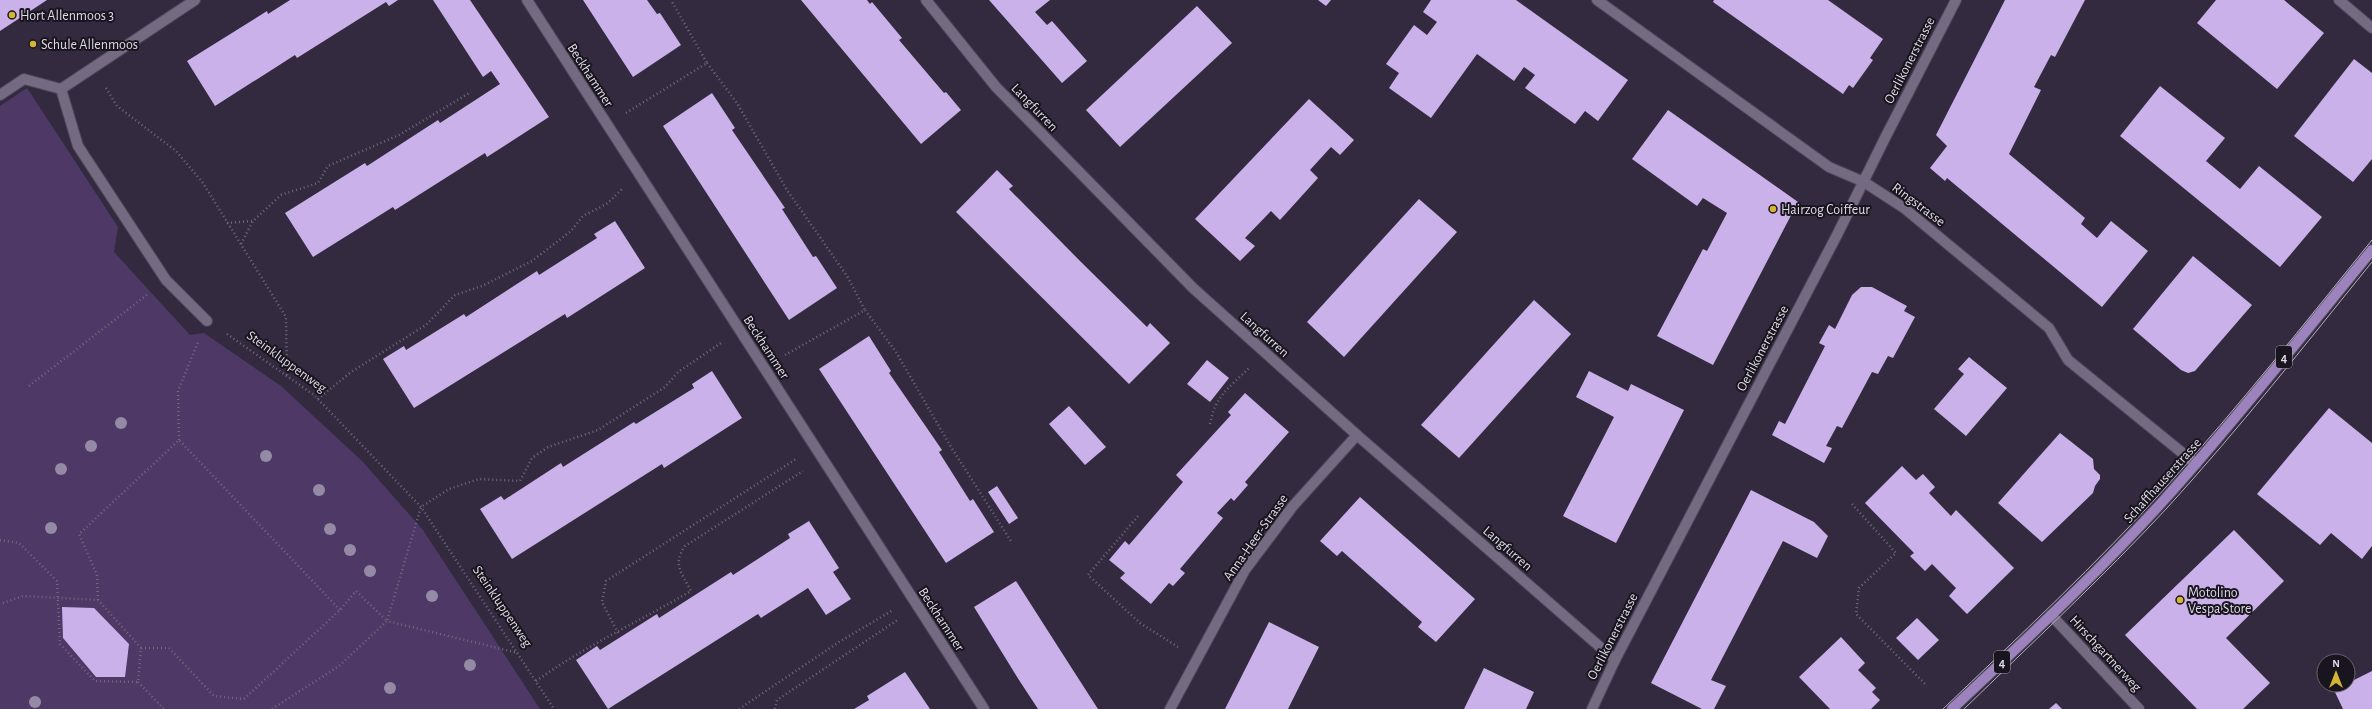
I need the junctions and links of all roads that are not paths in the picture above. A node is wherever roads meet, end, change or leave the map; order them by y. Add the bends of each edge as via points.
1 (195, 0) edge
2 (526, 0) edge
3 (926, 0) edge
4 (1597, 0) edge
5 (1956, 0) edge
6 (2339, 0) edge
7 (2372, 28) edge
8 (61, 89) junction
9 (0, 95) edge
10 (1864, 182) junction
11 (2372, 250) edge
12 (207, 321) road end
13 (1357, 435) junction
14 (2196, 464) junction
15 (2051, 615) junction
16 (1614, 660) junction
17 (984, 709) edge
18 (1170, 709) edge
19 (1592, 709) edge
20 (1952, 709) edge
21 (2139, 709) edge

1 - 8 street
2 - 17 street, Beckhammer
3 - 13 street, Langfurren via 996,87 1193,288
4 - 10 street, Ringstrasse via 1830,167
5 - 10 street, Oerlikonerstrasse
6 - 7 street
8 - 9 street via 24,79
8 - 12 street via 78,146 166,280
10 - 14 street, Ringstrasse via 1904,208 2049,328 2068,360
10 - 16 street, Oerlikonerstrasse
11 - 14 main road, Schaffhauserstrasse / 4
13 - 16 street, Langfurren
13 - 18 street, Anna-Heer-Strasse via 1292,506 1245,570
14 - 15 main road, Schaffhauserstrasse / 4 via 2136,530
15 - 20 main road, Schaffhauserstrasse / 4
15 - 21 street, Hirschgartnerweg
16 - 19 street, Oerlikonerstrasse

